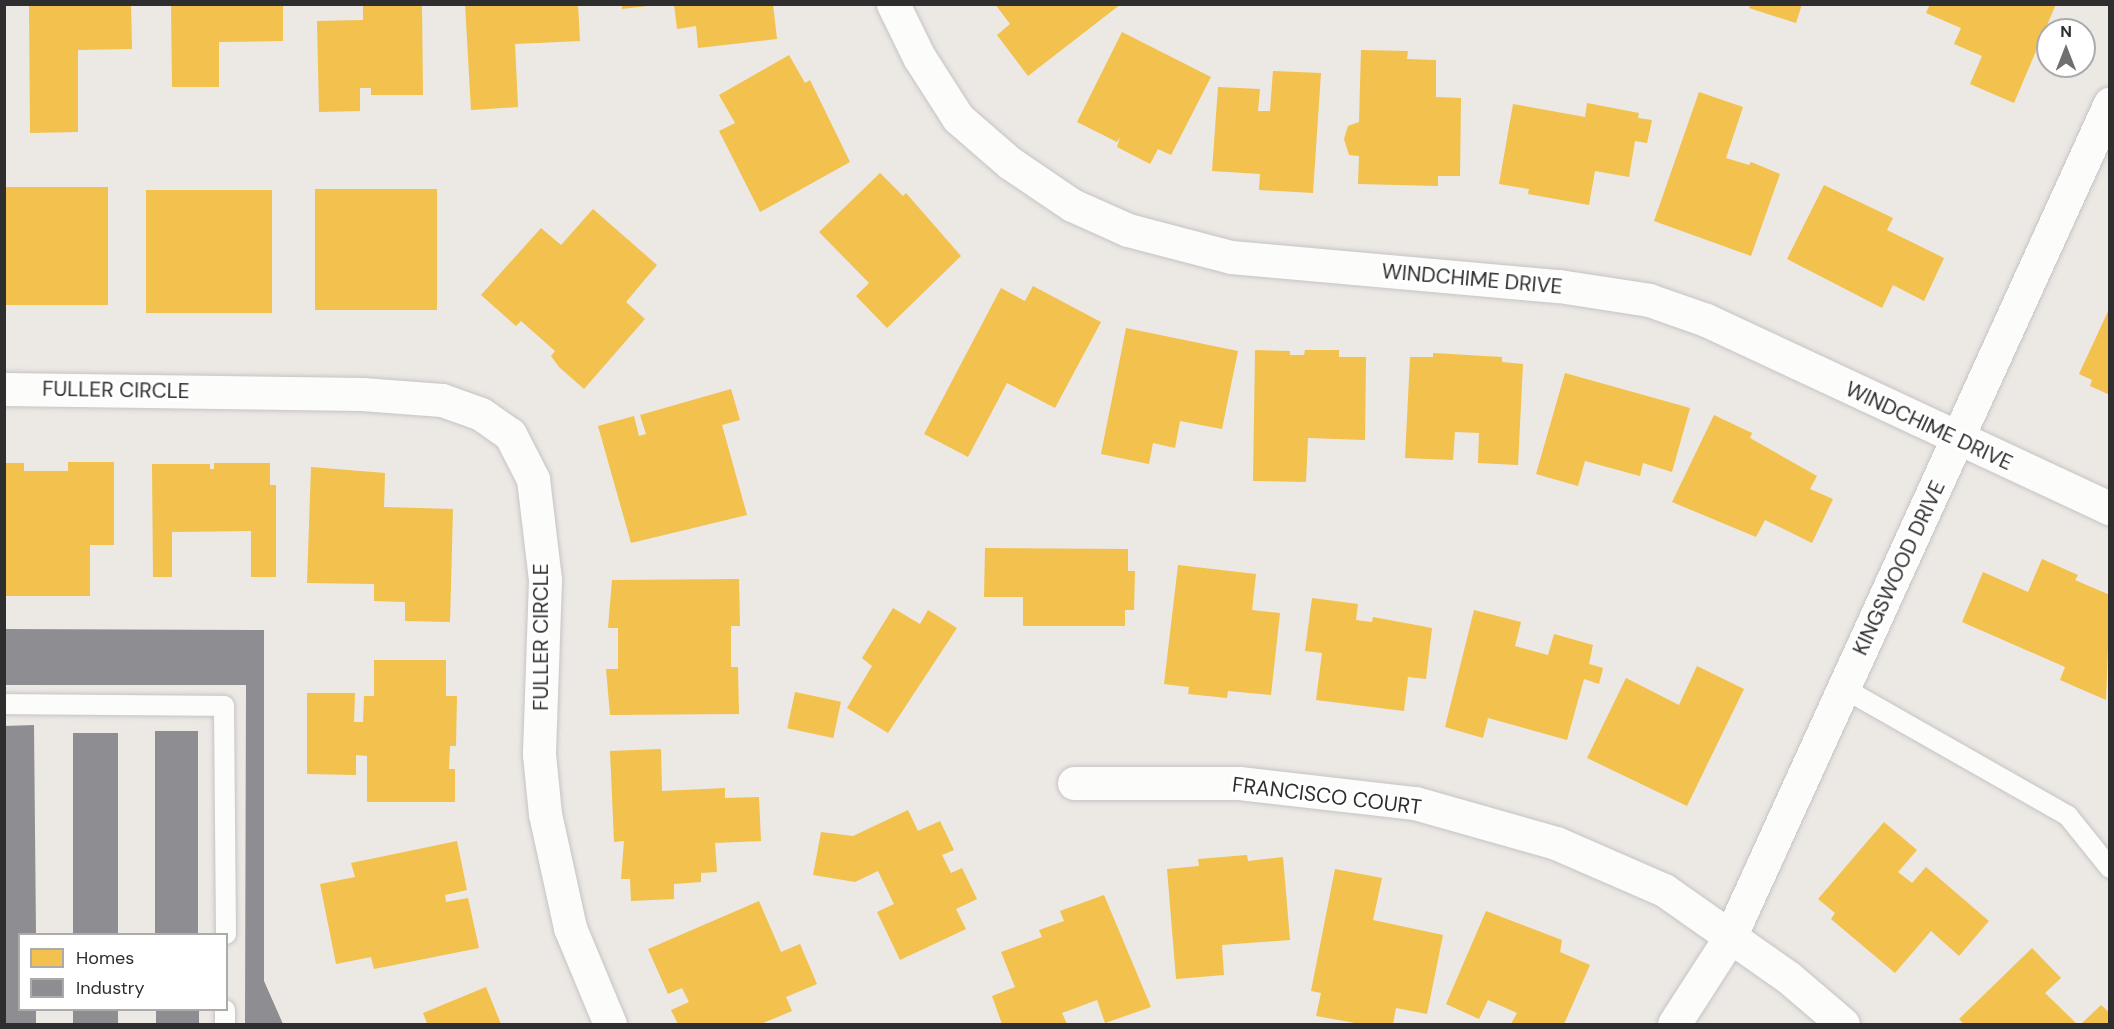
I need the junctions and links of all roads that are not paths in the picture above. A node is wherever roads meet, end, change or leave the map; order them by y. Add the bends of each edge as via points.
1 (893, 4) edge
2 (2109, 103) edge
3 (4, 388) edge
4 (1957, 440) junction
5 (2109, 508) edge
6 (1844, 688) junction
7 (4, 704) edge
8 (1074, 783) dead end
9 (2109, 868) edge
10 (226, 933) edge
11 (1730, 937) junction
12 (610, 1024) edge
13 (1674, 1024) edge
14 (1843, 1024) edge

1 - 4 street, WINDCHIME DRIVE via 919,57 958,118 1010,164 1072,205 1128,230 1231,257 1559,286 1649,300 1706,320
2 - 4 street, KINGSWOOD DRIVE
3 - 12 street, FULLER CIRCLE via 362,394 442,400 481,414 510,434 533,479 545,580 539,754 545,814 570,928
4 - 5 street, WINDCHIME DRIVE
4 - 6 street, KINGSWOOD DRIVE
6 - 9 lane via 2068,816
6 - 11 street, KINGSWOOD DRIVE
7 - 10 lane via 224,706
8 - 11 street, FRANCISCO COURT via 1239,783 1415,803 1556,843 1664,890
11 - 13 street, KINGSWOOD DRIVE
11 - 14 street, FRANCISCO COURT via 1788,977

